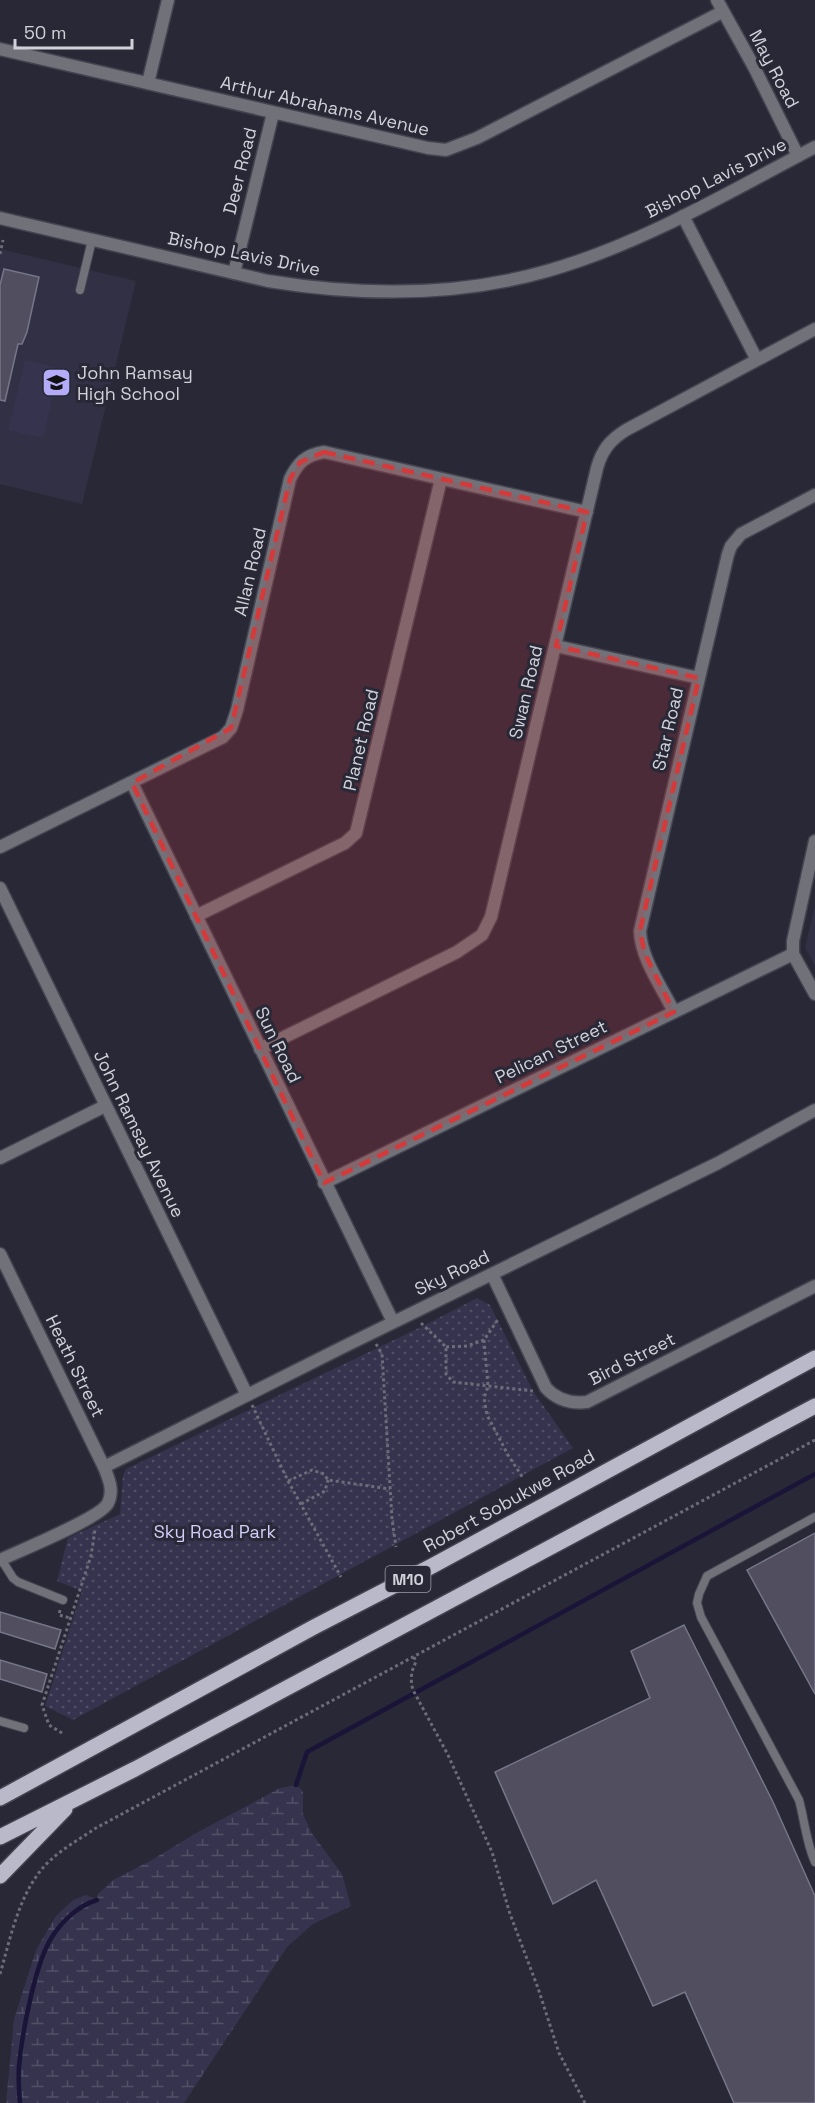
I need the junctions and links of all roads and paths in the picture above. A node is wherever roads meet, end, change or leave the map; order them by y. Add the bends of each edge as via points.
1 (168, 0) edge
2 (719, 6) edge
3 (0, 49) edge
4 (148, 83) junction
5 (273, 113) junction
6 (815, 147) edge
7 (798, 156) junction
8 (683, 216) junction
9 (0, 218) edge
10 (3, 240) dead end
11 (92, 240) junction
12 (0, 254) edge
13 (234, 273) junction
14 (80, 290) dead end
15 (815, 329) edge
16 (757, 360) junction
17 (441, 479) junction
18 (815, 495) edge
19 (587, 512) junction
20 (556, 646) junction
21 (699, 678) junction
22 (132, 783) junction
23 (815, 841) edge
24 (0, 847) edge
25 (0, 888) edge
26 (196, 916) junction
27 (793, 954) junction
28 (815, 994) edge
29 (674, 1012) junction
30 (260, 1050) junction
31 (105, 1106) junction
32 (815, 1110) edge
33 (0, 1158) edge
34 (324, 1183) junction
35 (0, 1254) edge
36 (492, 1274) junction
37 (815, 1286) edge
38 (510, 1311) junction
39 (413, 1312) junction
40 (393, 1322) junction
41 (369, 1334) junction
42 (484, 1340) junction
43 (446, 1347) junction
44 (815, 1358) edge
45 (488, 1386) junction
46 (546, 1388) junction
47 (249, 1399) junction
48 (815, 1406) edge
49 (815, 1440) edge
50 (104, 1467) junction
51 (523, 1478) dead end
52 (328, 1480) junction
53 (288, 1481) junction
54 (390, 1489) junction
55 (301, 1504) junction
56 (92, 1517) junction
57 (815, 1517) edge
58 (396, 1547) dead end
59 (1, 1559) edge
60 (341, 1577) dead end
61 (63, 1600) dead end
62 (414, 1657) junction
63 (0, 1721) edge
64 (24, 1728) dead end
65 (62, 1733) dead end
66 (26, 1785) junction
67 (0, 1792) edge
68 (0, 1798) edge
69 (70, 1802) junction
70 (0, 1837) edge
71 (815, 1862) edge
72 (0, 1876) edge
73 (0, 1974) edge
74 (585, 2103) edge

1 - 4 street
2 - 5 street, Arthur Abrahams Avenue via 477,138 446,150
2 - 7 street, May Road
3 - 4 street, Arthur Abrahams Avenue
4 - 5 street, Arthur Abrahams Avenue
5 - 13 street, Deer Road
6 - 7 street, Bishop Lavis Drive
7 - 8 street, Bishop Lavis Drive
8 - 13 street, Bishop Lavis Drive via 649,233 547,271 476,286 369,292 301,286
8 - 16 street
9 - 11 street, Bishop Lavis Drive
10 - 12 path
11 - 13 street, Bishop Lavis Drive
11 - 14 lane
15 - 16 street, Swan Road
16 - 19 street, Swan Road via 614,438 600,458
17 - 19 street, Allan Road
17 - 22 street, Allan Road via 324,452 300,462 290,479 231,728 223,737
17 - 26 street, Planet Road via 356,832 345,843
18 - 21 street, Star Road via 741,534 731,546
19 - 20 street, Swan Road
20 - 21 street
20 - 30 street, Swan Road via 491,916 482,935 457,952
21 - 29 street, Star Road via 640,931 645,954
22 - 24 street, Allan Road
22 - 26 street, Sun Road
23 - 27 street via 795,925
25 - 31 street, John Ramsay Avenue
26 - 30 street, Sun Road
27 - 28 street
27 - 29 street, Pelican Street
29 - 34 street, Pelican Street
30 - 34 street, Sun Road
31 - 33 street
31 - 47 street, John Ramsay Avenue
32 - 36 street, Sky Road via 718,1163
34 - 40 street, Sun Road
35 - 50 street, Heath Street
36 - 38 street
36 - 39 street, Sky Road
37 - 46 street, Bird Street via 587,1402 563,1401
38 - 42 path via 499,1317
38 - 46 street
39 - 40 street, Sky Road
39 - 43 path
40 - 41 street, Sky Road
41 - 47 street, Sky Road
41 - 54 path via 382,1354
42 - 43 path
42 - 45 path
43 - 45 path via 446,1374 453,1382
44 - 66 main road, Robert Sobukwe Road / M10
45 - 46 path via 536,1392
45 - 51 path via 484,1398 487,1415
47 - 50 street, Sky Road
47 - 53 path
48 - 69 main road, M10
49 - 62 path
50 - 56 street, Heath Street via 110,1496 107,1505
52 - 53 path via 312,1470
52 - 54 path
52 - 55 path via 325,1491
53 - 55 path
54 - 58 path
55 - 60 path
56 - 59 street
56 - 65 path via 95,1530 91,1556 42,1705 49,1725
57 - 71 lane via 707,1576 697,1603 734,1681 799,1800
59 - 61 lane via 18,1582
62 - 73 path via 96,1828 58,1855 38,1873 18,1911
62 - 74 path via 413,1690 492,1852 559,2053
63 - 64 lane
66 - 67 lane
66 - 68 main road, Robert Sobukwe Road / M10
69 - 70 main road, M10
69 - 72 main road

